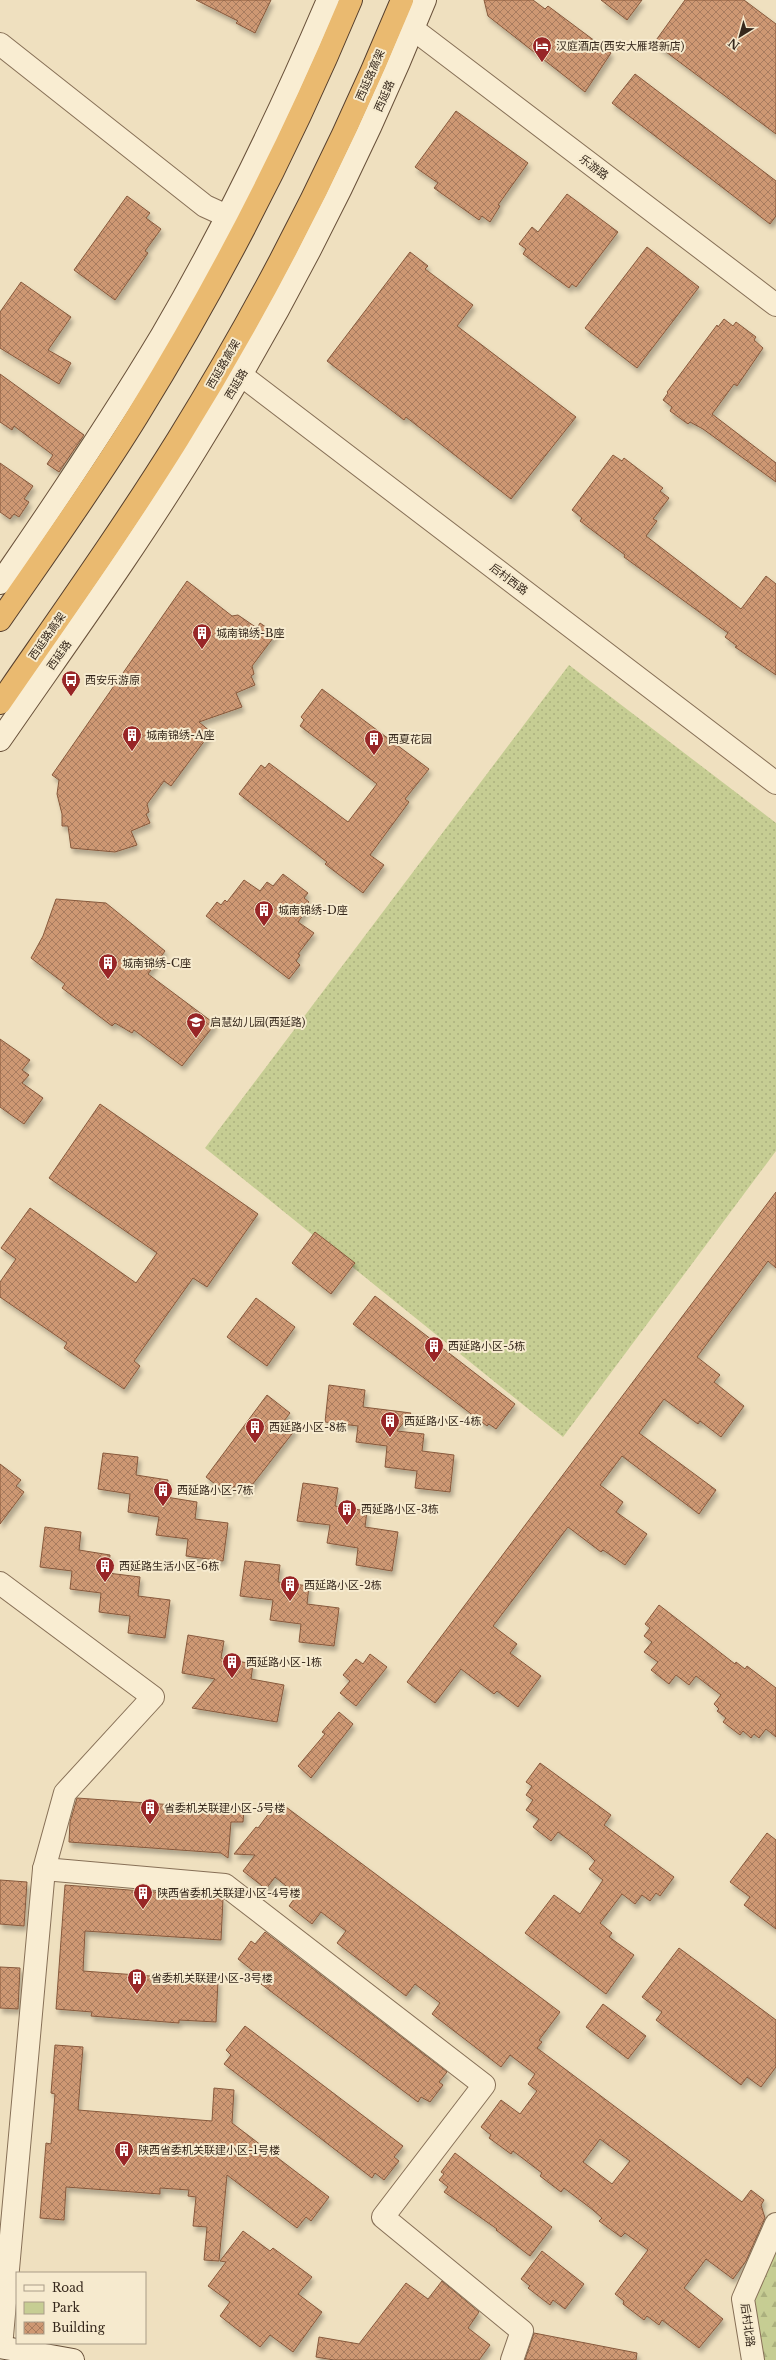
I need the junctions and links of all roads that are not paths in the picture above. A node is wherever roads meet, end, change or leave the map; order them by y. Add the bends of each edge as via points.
1 (328, 0) edge
2 (351, 0) edge
3 (402, 0) edge
4 (424, 0) edge
5 (413, 29) junction
6 (0, 44) edge
7 (227, 216) junction
8 (776, 305) edge
9 (241, 375) junction
10 (0, 583) edge
11 (0, 620) edge
12 (0, 703) edge
13 (0, 740) edge
14 (776, 783) edge
15 (0, 1583) edge
16 (44, 1869) junction
17 (776, 2224) edge
18 (1, 2347) edge
19 (73, 2360) edge
20 (512, 2360) edge
21 (753, 2360) edge

1 - 7 street via 283,101
2 - 11 highway via 280,158 205,301 121,442
3 - 12 highway, 西延路高架 via 326,172 246,324 142,496
4 - 5 street, 西延路
5 - 8 street, 乐游路
5 - 9 street, 西延路 via 340,190 286,296
6 - 7 street via 205,206
7 - 10 street via 119,406
9 - 13 street, 西延路 via 143,533
9 - 14 street, 后村西路
15 - 16 street via 153,1697 65,1793
16 - 18 street
16 - 20 street via 225,1884 484,2085 383,2217 522,2331
17 - 21 street, 后村北路 via 743,2299
18 - 19 street

